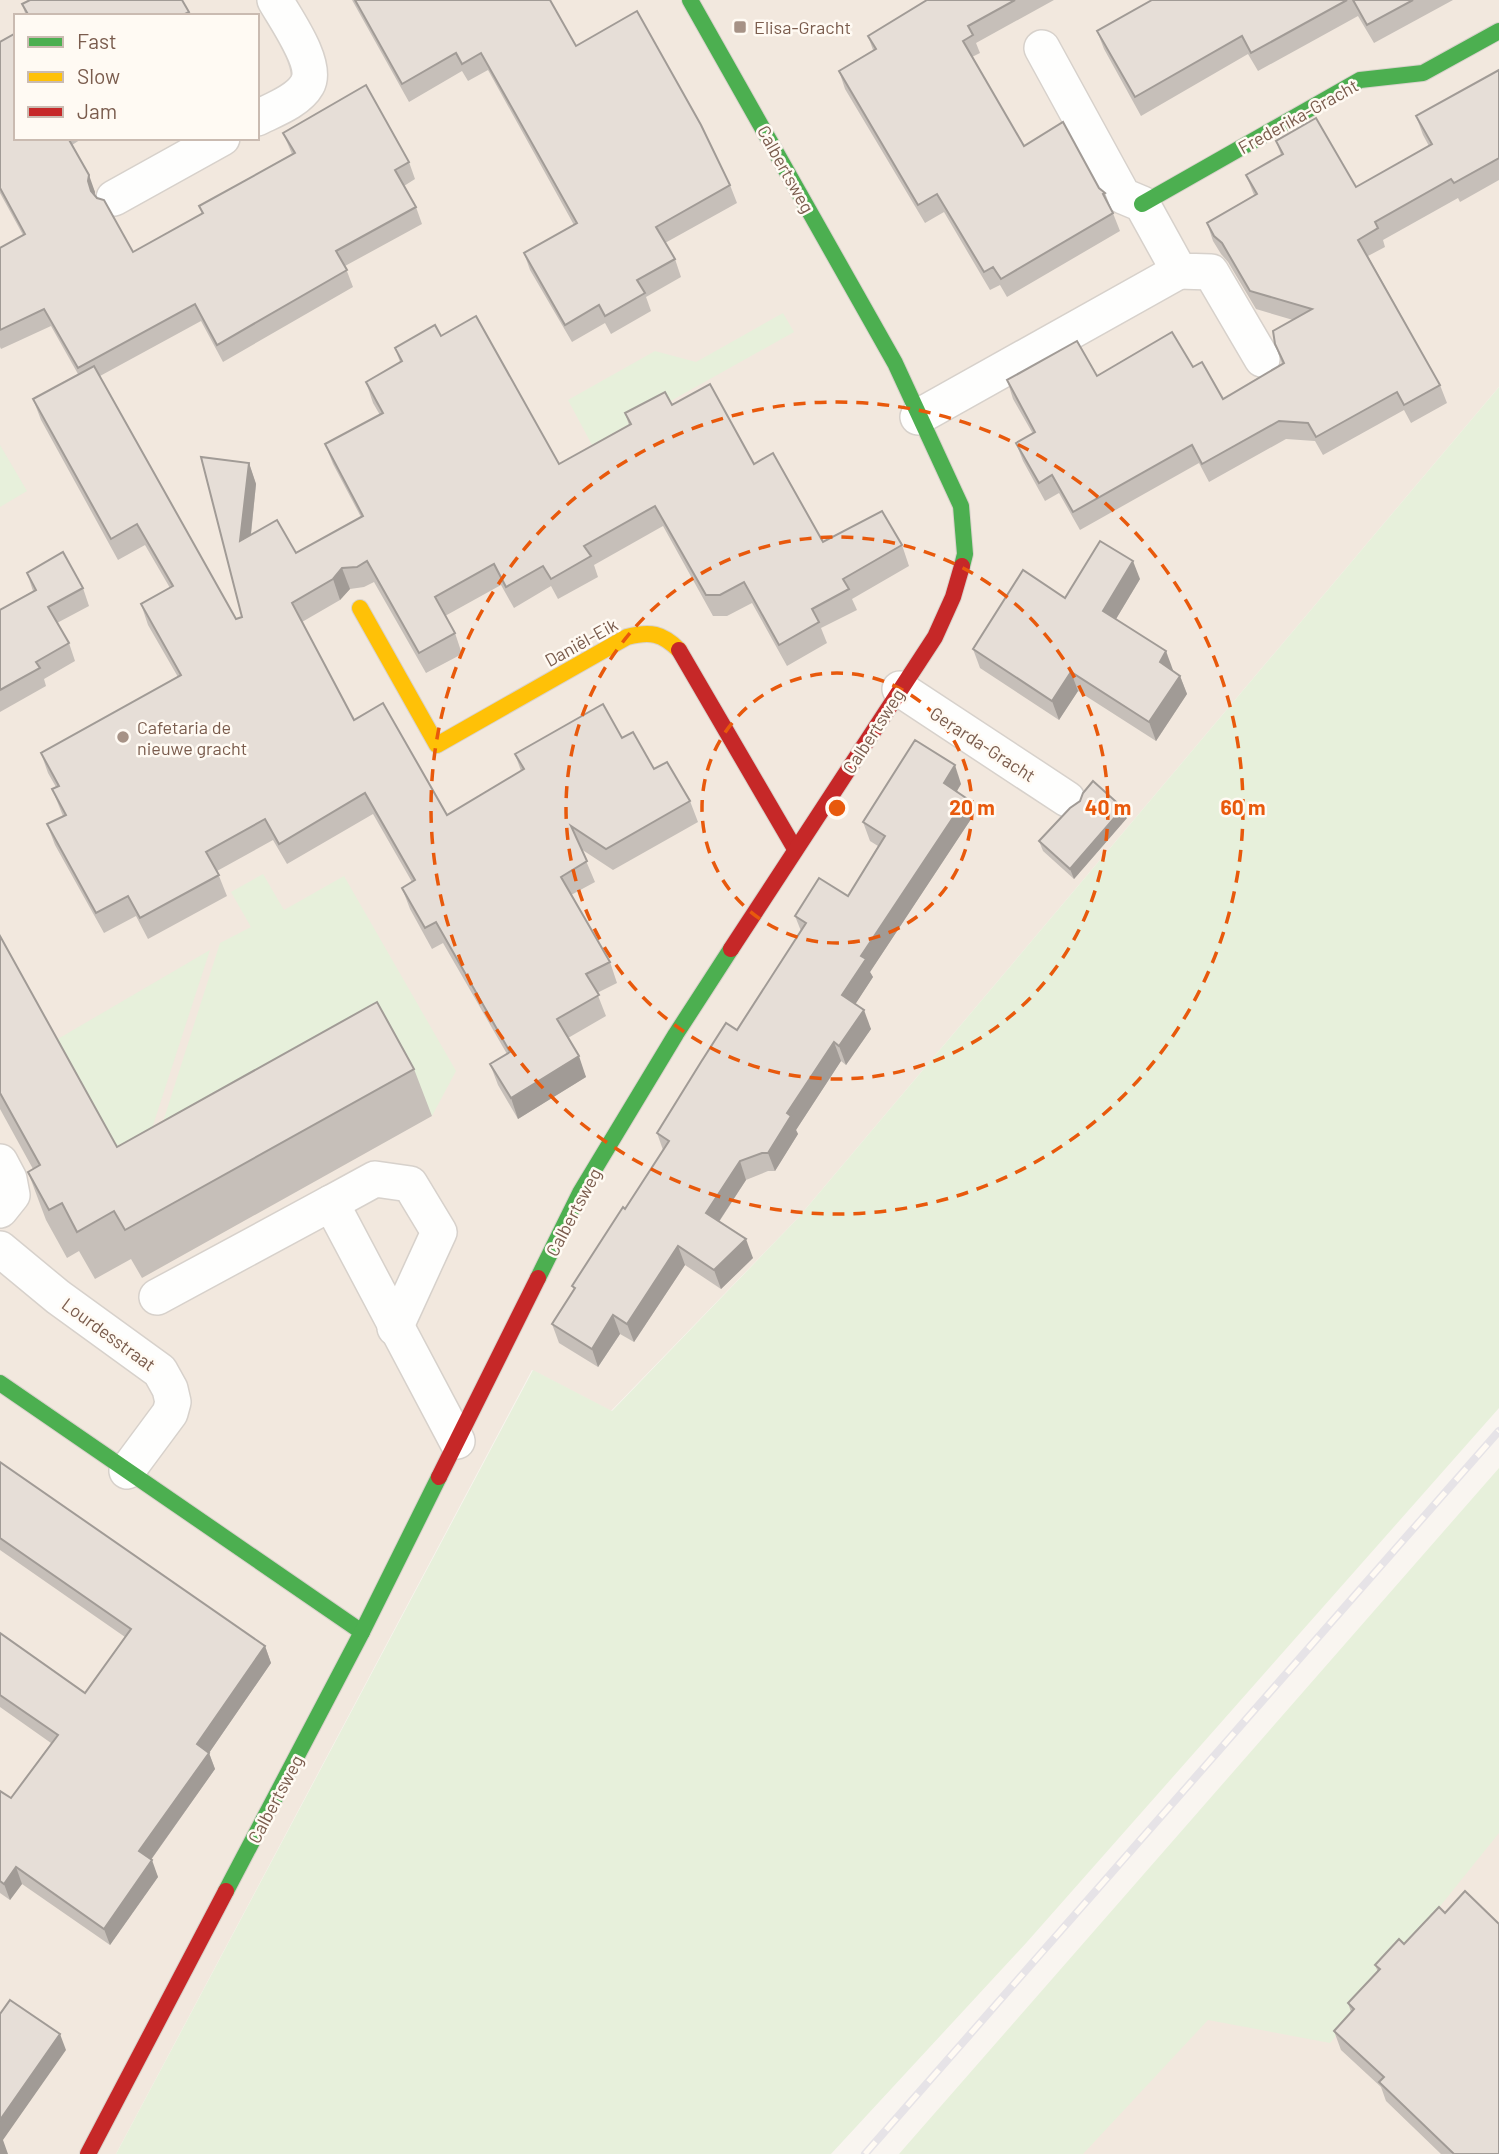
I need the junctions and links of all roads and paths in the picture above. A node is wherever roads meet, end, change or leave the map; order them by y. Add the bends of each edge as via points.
1 (275, 0) edge
2 (690, 0) edge
3 (1499, 31) edge
4 (1042, 48) dead end
5 (259, 117) edge
6 (218, 140) edge
7 (114, 198) dead end
8 (1142, 204) junction
9 (1178, 271) junction
10 (1262, 359) dead end
11 (918, 417) junction
12 (360, 608) dead end
13 (900, 690) junction
14 (1067, 799) dead end
15 (795, 849) junction
16 (0, 1162) edge
17 (331, 1203) junction
18 (0, 1210) edge
19 (0, 1249) edge
20 (158, 1297) dead end
21 (395, 1328) junction
22 (0, 1384) edge
23 (457, 1441) junction
24 (127, 1471) junction
25 (362, 1632) junction
26 (88, 2154) edge

1 - 5 street via 306,55 310,79 295,97
2 - 11 street, Calbertsweg via 895,363
3 - 8 street, Frederika-Gracht via 1423,73 1360,80
4 - 8 street via 1123,196
6 - 7 street
8 - 9 street
9 - 10 street via 1211,272
9 - 11 street
11 - 13 street, Calbertsweg via 961,506 965,554 953,597 934,637
12 - 15 street, Daniël-Eik via 437,745 627,637 648,631 665,636 681,651
13 - 14 street, Gerarda-Gracht
13 - 15 street, Calbertsweg
15 - 23 street, Calbertsweg via 580,1193
16 - 18 street via 12,1195
17 - 20 street
17 - 21 street
17 - 21 street via 375,1179 410,1184 439,1232
19 - 24 street, Lourdesstraat via 160,1371 173,1402 170,1413
21 - 23 street
22 - 24 street
23 - 25 street, Calbertsweg
24 - 25 street
25 - 26 street, Calbertsweg

